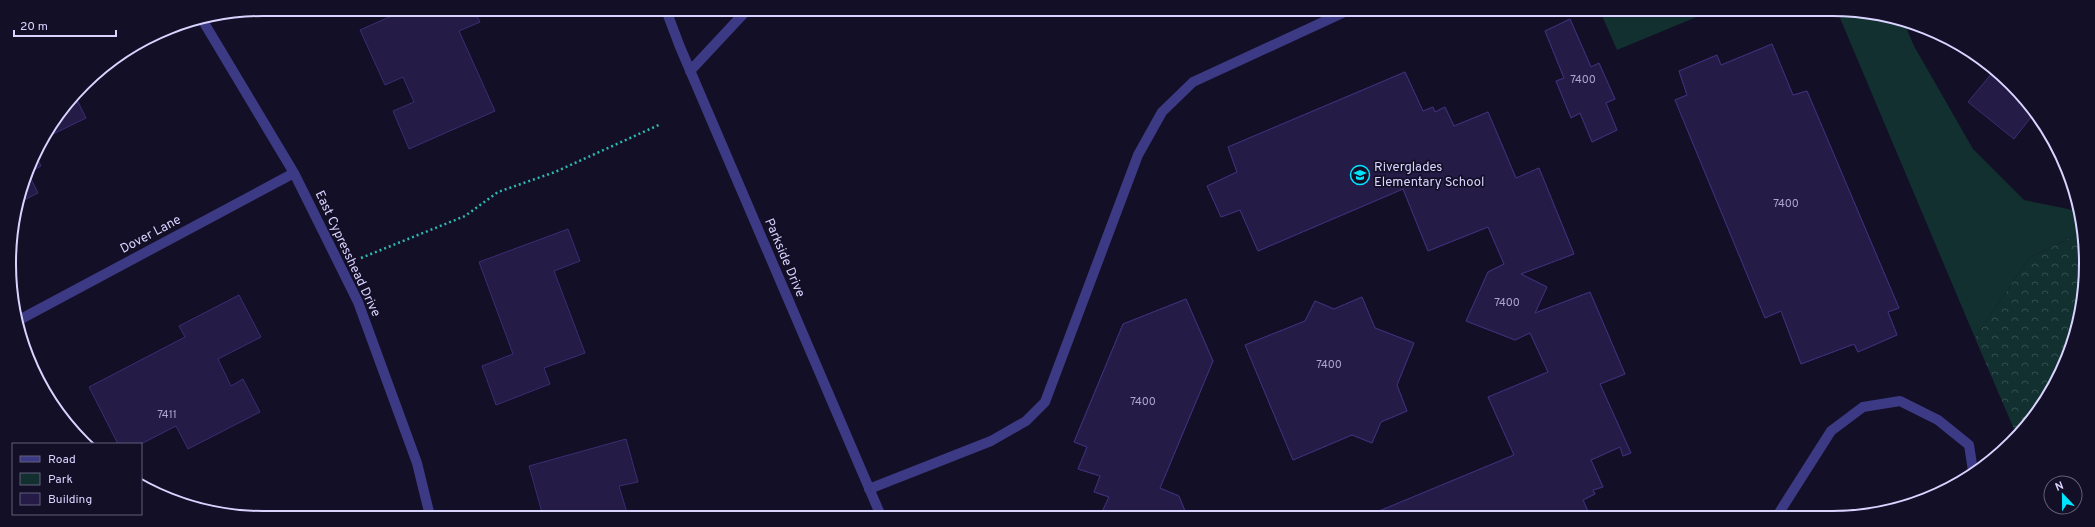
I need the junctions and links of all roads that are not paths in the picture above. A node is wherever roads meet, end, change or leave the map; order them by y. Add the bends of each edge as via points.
1 (668, 16) edge
2 (741, 16) edge
3 (1336, 16) edge
4 (204, 23) edge
5 (690, 70) junction
6 (294, 173) junction
7 (22, 318) edge
8 (1972, 467) edge
9 (869, 489) junction
10 (429, 511) edge
11 (878, 511) edge
12 (1780, 511) edge

1 - 5 street, Parkside Drive
2 - 5 street
3 - 9 street via 1192,82 1162,112 1138,155 1045,402 1026,421 991,441
4 - 6 street, East Cypresshead Drive
5 - 9 street, Parkside Drive
6 - 7 street, Dover Lane
6 - 10 street, East Cypresshead Drive via 358,302 417,463
8 - 12 street via 1969,445 1938,420 1900,401 1863,407 1831,432
9 - 11 street, Parkside Drive

